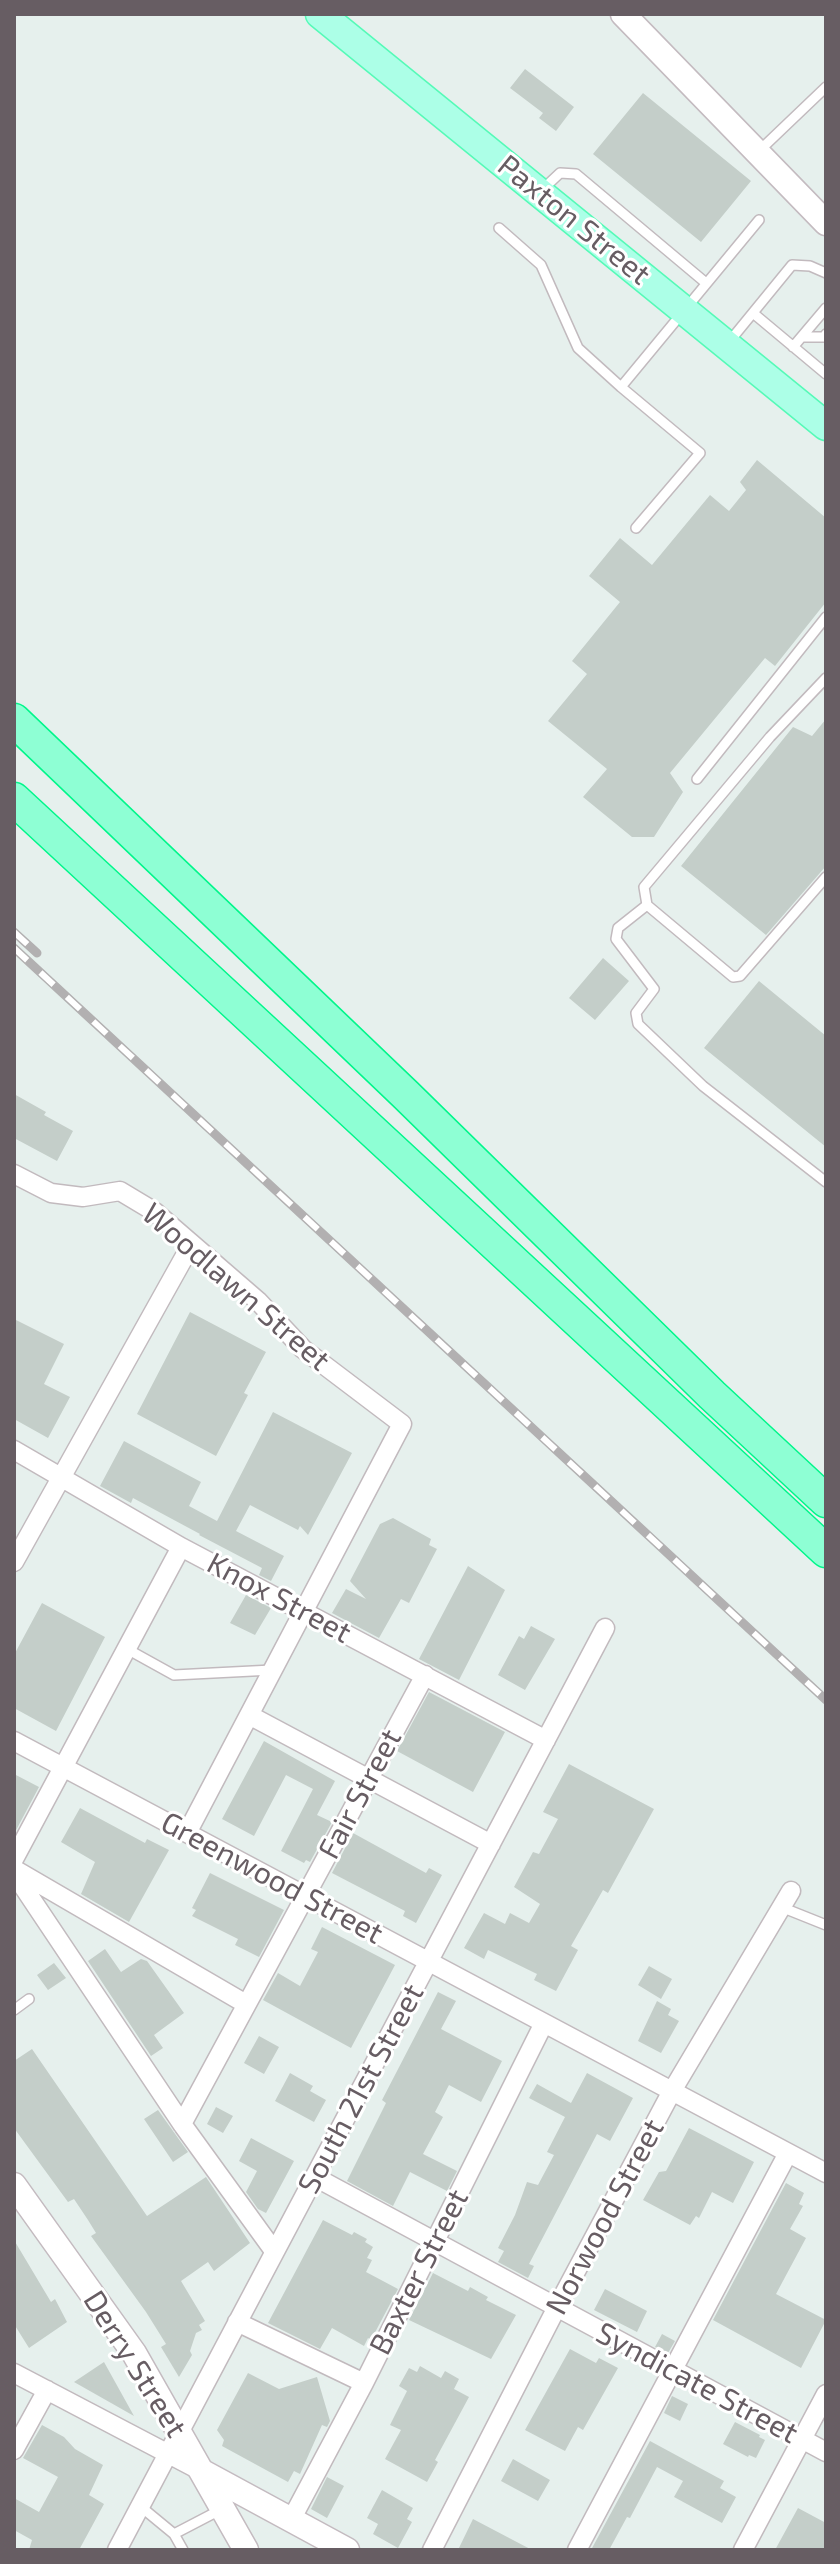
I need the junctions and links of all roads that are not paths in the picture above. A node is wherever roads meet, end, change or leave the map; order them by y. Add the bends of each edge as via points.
1 (623, 14) edge
2 (330, 17) edge
3 (826, 87) edge
4 (757, 153) junction
5 (540, 192) junction
6 (759, 220) dead end
7 (826, 223) edge
8 (499, 228) dead end
9 (810, 266) junction
10 (826, 267) edge
11 (826, 273) edge
12 (706, 283) junction
13 (826, 308) edge
14 (684, 310) junction
15 (753, 313) junction
16 (826, 334) edge
17 (802, 337) junction
18 (726, 344) junction
19 (793, 347) junction
20 (826, 374) edge
21 (621, 387) junction
22 (826, 426) edge
23 (636, 528) dead end
24 (826, 617) edge
25 (826, 678) edge
26 (14, 720) edge
27 (697, 779) dead end
28 (14, 799) edge
29 (826, 877) edge
30 (647, 905) junction
31 (14, 1174) edge
32 (826, 1182) edge
33 (191, 1245) junction
34 (14, 1450) edge
35 (63, 1478) junction
36 (826, 1501) edge
37 (181, 1547) junction
38 (826, 1551) edge
39 (14, 1562) edge
40 (304, 1611) junction
41 (605, 1628) dead end
42 (126, 1649) junction
43 (272, 1670) junction
44 (425, 1675) junction
45 (249, 1715) junction
46 (546, 1740) junction
47 (14, 1741) edge
48 (63, 1767) junction
49 (367, 1778) junction
50 (187, 1833) junction
51 (491, 1844) junction
52 (14, 1859) edge
53 (14, 1871) edge
54 (305, 1896) junction
55 (786, 1899) joint
56 (826, 1925) edge
57 (428, 1961) junction
58 (29, 1999) dead end
59 (246, 2004) junction
60 (14, 2010) edge
61 (544, 2023) junction
62 (672, 2091) junction
63 (182, 2124) junction
64 (788, 2153) junction
65 (826, 2173) edge
66 (315, 2177) junction
67 (14, 2185) edge
68 (434, 2242) junction
69 (274, 2251) junction
70 (557, 2307) junction
71 (237, 2322) junction
72 (672, 2369) junction
73 (14, 2373) edge
74 (364, 2383) junction
75 (47, 2390) junction
76 (826, 2394) edge
77 (802, 2439) junction
78 (173, 2443) junction
79 (14, 2450) edge
80 (826, 2452) edge
81 (201, 2471) junction
82 (140, 2506) junction
83 (222, 2508) junction
84 (291, 2520) junction
85 (174, 2534) junction
86 (117, 2550) edge
87 (183, 2550) edge
88 (246, 2550) edge
89 (347, 2550) edge
90 (432, 2550) edge
91 (577, 2550) edge
92 (743, 2550) edge

1 - 4 street
2 - 5 main road, Paxton Street
3 - 4 lane
4 - 7 street
5 - 12 lane via 560,173 576,174
5 - 14 main road, Paxton Street
6 - 12 lane
8 - 21 lane via 541,265 578,348
9 - 10 lane
9 - 11 lane
9 - 15 lane via 792,265
12 - 14 lane
13 - 17 lane
14 - 18 main road, Paxton Street
14 - 21 lane
15 - 18 lane
15 - 19 lane
16 - 17 lane
17 - 19 lane
18 - 22 main road, Paxton Street
19 - 20 lane
21 - 23 lane via 700,453
24 - 27 lane
25 - 30 lane via 644,887
26 - 36 highway
28 - 38 highway
29 - 30 lane via 740,976 733,977
30 - 32 lane via 618,928 616,939 654,989 636,1013 638,1024 703,1086
31 - 33 street, Woodlawn Street via 51,1193 83,1197 120,1191 155,1212
33 - 35 street
33 - 40 street, Woodlawn Street via 258,1301 303,1349 402,1424
34 - 35 street, Knox Street
35 - 37 street, Knox Street
35 - 39 street
37 - 40 street, Knox Street
37 - 42 street
40 - 43 street
40 - 44 street, Knox Street
41 - 46 street, South 21st Street
42 - 43 lane via 174,1675
42 - 48 street
43 - 45 street
44 - 46 street, Knox Street
44 - 49 street, Fair Street
45 - 49 street
45 - 50 street
46 - 51 street, South 21st Street
47 - 48 street, Greenwood Street
48 - 50 street, Greenwood Street
48 - 52 street
49 - 51 street
49 - 54 street, Fair Street
50 - 54 street, Greenwood Street
51 - 57 street, South 21st Street
53 - 59 street
53 - 63 street
54 - 57 street, Greenwood Street
54 - 59 street, Fair Street
55 - 56 lane
55 - 62 street, Norwood Street
57 - 61 street, Greenwood Street
57 - 66 street, South 21st Street
58 - 60 lane
59 - 63 street, Fair Street
61 - 62 street, Greenwood Street
61 - 68 street, Baxter Street
62 - 64 street, Greenwood Street
62 - 70 street, Norwood Street
63 - 69 street
64 - 65 street, Greenwood Street
64 - 72 street
66 - 68 street, Syndicate Street
66 - 69 street, South 21st Street
67 - 78 street, Derry Street via 134,2353
68 - 70 street, Syndicate Street
68 - 74 street, Baxter Street
69 - 71 street, South 21st Street
70 - 72 street, Syndicate Street
70 - 90 street, Norwood Street
71 - 74 street
71 - 78 street, South 21st Street
72 - 77 street, Syndicate Street
72 - 91 street
73 - 75 street
74 - 84 street, Baxter Street
75 - 78 street
75 - 79 street
76 - 77 street
77 - 80 street, Syndicate Street
77 - 92 street
78 - 81 street, Derry Street
78 - 82 street, South 21st Street
81 - 83 street, Derry Street
81 - 84 street
82 - 85 lane
82 - 86 street, South 21st Street
83 - 85 lane
83 - 88 street, Derry Street
84 - 89 street
85 - 87 lane

